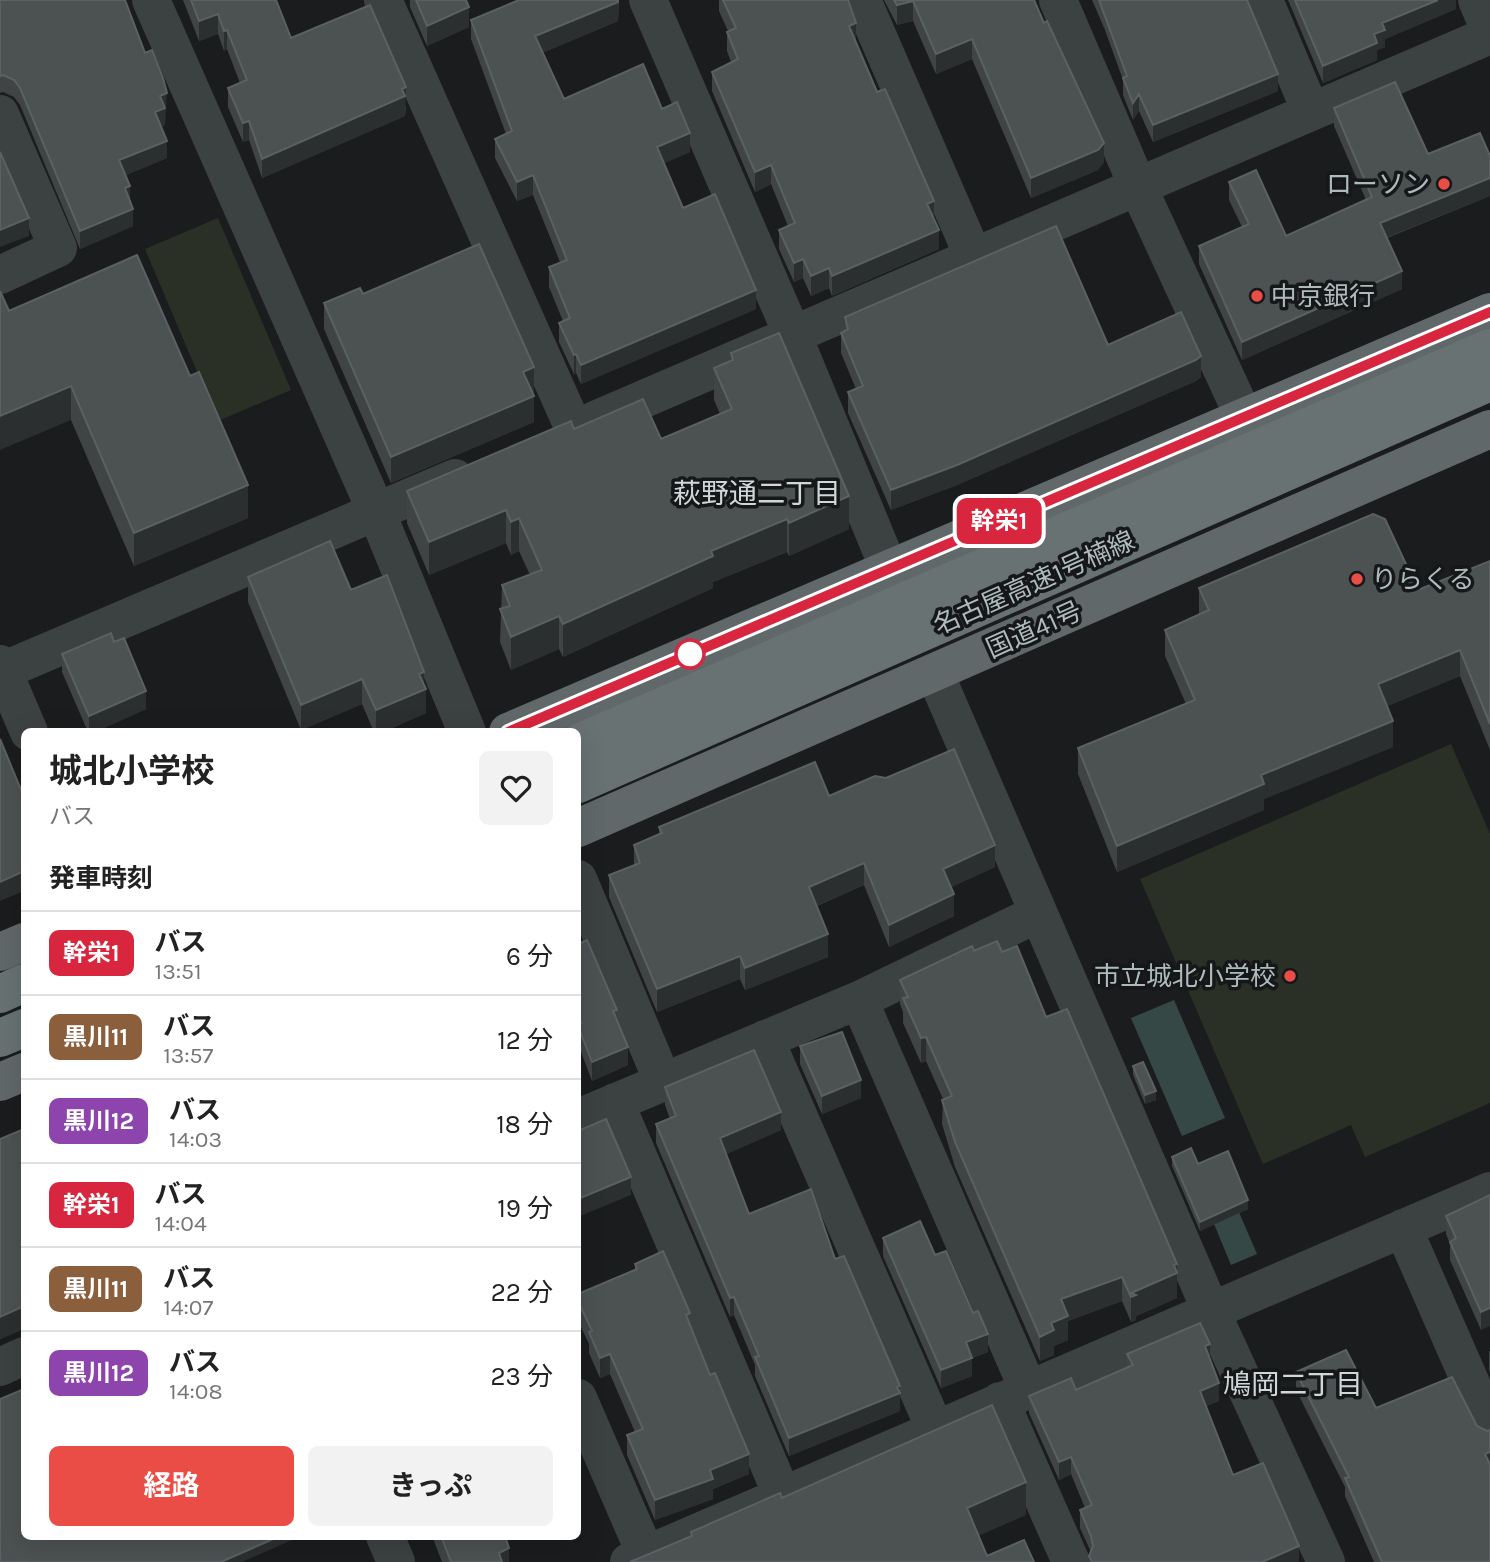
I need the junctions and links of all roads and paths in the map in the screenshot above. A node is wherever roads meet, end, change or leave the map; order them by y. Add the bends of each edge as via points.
1 (150, 0) edge
2 (383, 0) edge
3 (648, 0) edge
4 (862, 0) edge
5 (1058, 0) edge
6 (1264, 0) edge
7 (1476, 0) edge
8 (1490, 33) edge
9 (1311, 112) junction
10 (0, 114) edge
11 (1138, 187) junction
12 (974, 258) junction
13 (0, 275) edge
14 (1490, 312) edge
15 (793, 336) junction
16 (1490, 348) edge
17 (1490, 383) edge
18 (1244, 417) junction
19 (574, 429) junction
20 (1489, 432) edge
21 (537, 445) edge
22 (487, 465) edge
23 (376, 511) junction
24 (889, 569) junction
25 (1, 669) edge
26 (934, 674) junction
27 (27, 728) edge
28 (465, 728) edge
29 (517, 728) edge
30 (581, 742) edge
31 (581, 783) edge
32 (581, 827) edge
33 (581, 886) edge
34 (1037, 914) junction
35 (21, 943) edge
36 (0, 952) edge
37 (21, 984) edge
38 (0, 994) edge
39 (859, 1000) junction
40 (21, 1029) edge
41 (0, 1038) edge
42 (765, 1039) junction
43 (21, 1073) edge
44 (663, 1082) junction
45 (0, 1083) edge
46 (615, 1102) junction
47 (581, 1117) edge
48 (1490, 1191) edge
49 (1403, 1228) junction
50 (1211, 1311) junction
51 (21, 1357) edge
52 (0, 1367) edge
53 (1014, 1395) junction
54 (581, 1406) edge
55 (1490, 1427) edge
56 (935, 1429) junction
57 (782, 1495) junction
58 (387, 1540) edge
59 (637, 1558) edge
60 (396, 1562) edge
61 (1071, 1562) edge
62 (1326, 1562) edge

1 - 23 street
2 - 19 street
3 - 15 street
4 - 12 street
5 - 11 street
6 - 9 street
7 - 8 street
8 - 9 street
9 - 11 street
10 - 13 street via 58,248
11 - 12 street
11 - 18 street
12 - 15 street
14 - 18 highway
15 - 19 street
15 - 24 street
16 - 30 highway, 名古屋高速1号楠線
17 - 31 highway, 名古屋高速1号楠線
18 - 24 highway
19 - 21 street
20 - 26 highway, 国道41号
22 - 23 street
23 - 25 street
23 - 28 street
24 - 29 highway
25 - 27 street
26 - 32 highway, 国道41号
26 - 34 street
33 - 44 street
34 - 39 street
34 - 50 street
35 - 36 highway
37 - 38 highway
39 - 42 street
39 - 53 street
40 - 41 highway
42 - 44 street
42 - 56 street
43 - 45 highway
44 - 46 street
46 - 47 street
46 - 57 street
48 - 49 street
49 - 50 street
49 - 55 street
50 - 53 street
50 - 62 street
51 - 52 street
53 - 56 street
53 - 61 street
54 - 59 street
56 - 57 street
57 - 59 street
58 - 60 street

